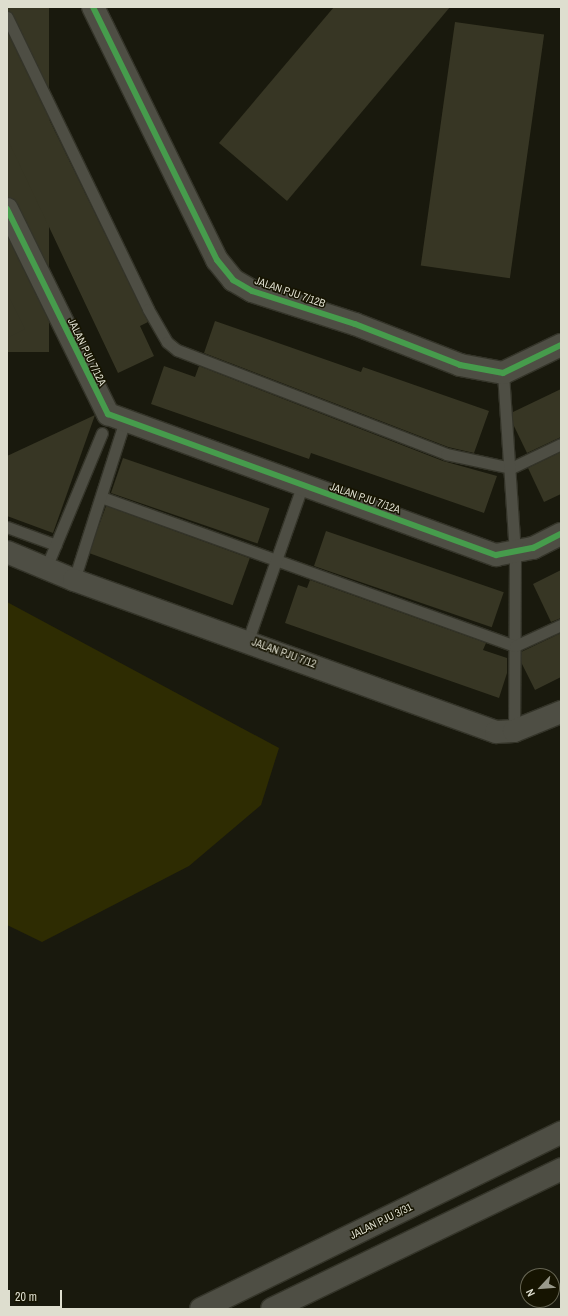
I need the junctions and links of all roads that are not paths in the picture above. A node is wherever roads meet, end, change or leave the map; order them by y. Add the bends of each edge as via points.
1 (93, 7) edge
2 (7, 17) edge
3 (7, 209) edge
4 (561, 345) edge
5 (503, 373) junction
6 (124, 423) junction
7 (102, 433) dead end
8 (561, 444) edge
9 (511, 468) junction
10 (302, 487) junction
11 (101, 497) junction
12 (7, 527) edge
13 (561, 534) edge
14 (56, 545) junction
15 (7, 552) edge
16 (515, 553) junction
17 (277, 558) junction
18 (46, 568) junction
19 (74, 580) junction
20 (561, 625) edge
21 (248, 640) junction
22 (515, 646) junction
23 (561, 712) edge
24 (514, 731) junction
25 (561, 1133) edge
26 (561, 1169) edge
27 (201, 1309) edge
28 (272, 1309) edge

1 - 5 street, JALAN PJU 7/12B via 217,260 232,280 252,291 355,324 460,365
2 - 9 lane via 167,342 177,350 228,371 439,451
3 - 6 street, JALAN PJU 7/12A via 100,402 108,414
4 - 5 street
5 - 9 lane
6 - 10 street, JALAN PJU 7/12A
6 - 11 lane
7 - 14 lane
8 - 9 lane
9 - 16 lane
10 - 16 street, JALAN PJU 7/12A via 496,554
10 - 17 lane
11 - 17 lane
11 - 19 lane
12 - 14 lane
13 - 16 street, JALAN PJU 7/12A
14 - 18 lane
15 - 18 street, JALAN PJU 7/12
16 - 22 lane
17 - 21 lane
17 - 22 lane
18 - 19 street, JALAN PJU 7/12
19 - 21 street, JALAN PJU 7/12
20 - 22 lane
21 - 24 street, JALAN PJU 7/12 via 496,732
22 - 24 lane
23 - 24 street, JALAN PJU 7/12
25 - 27 street, JALAN PJU 3/31
26 - 28 street

